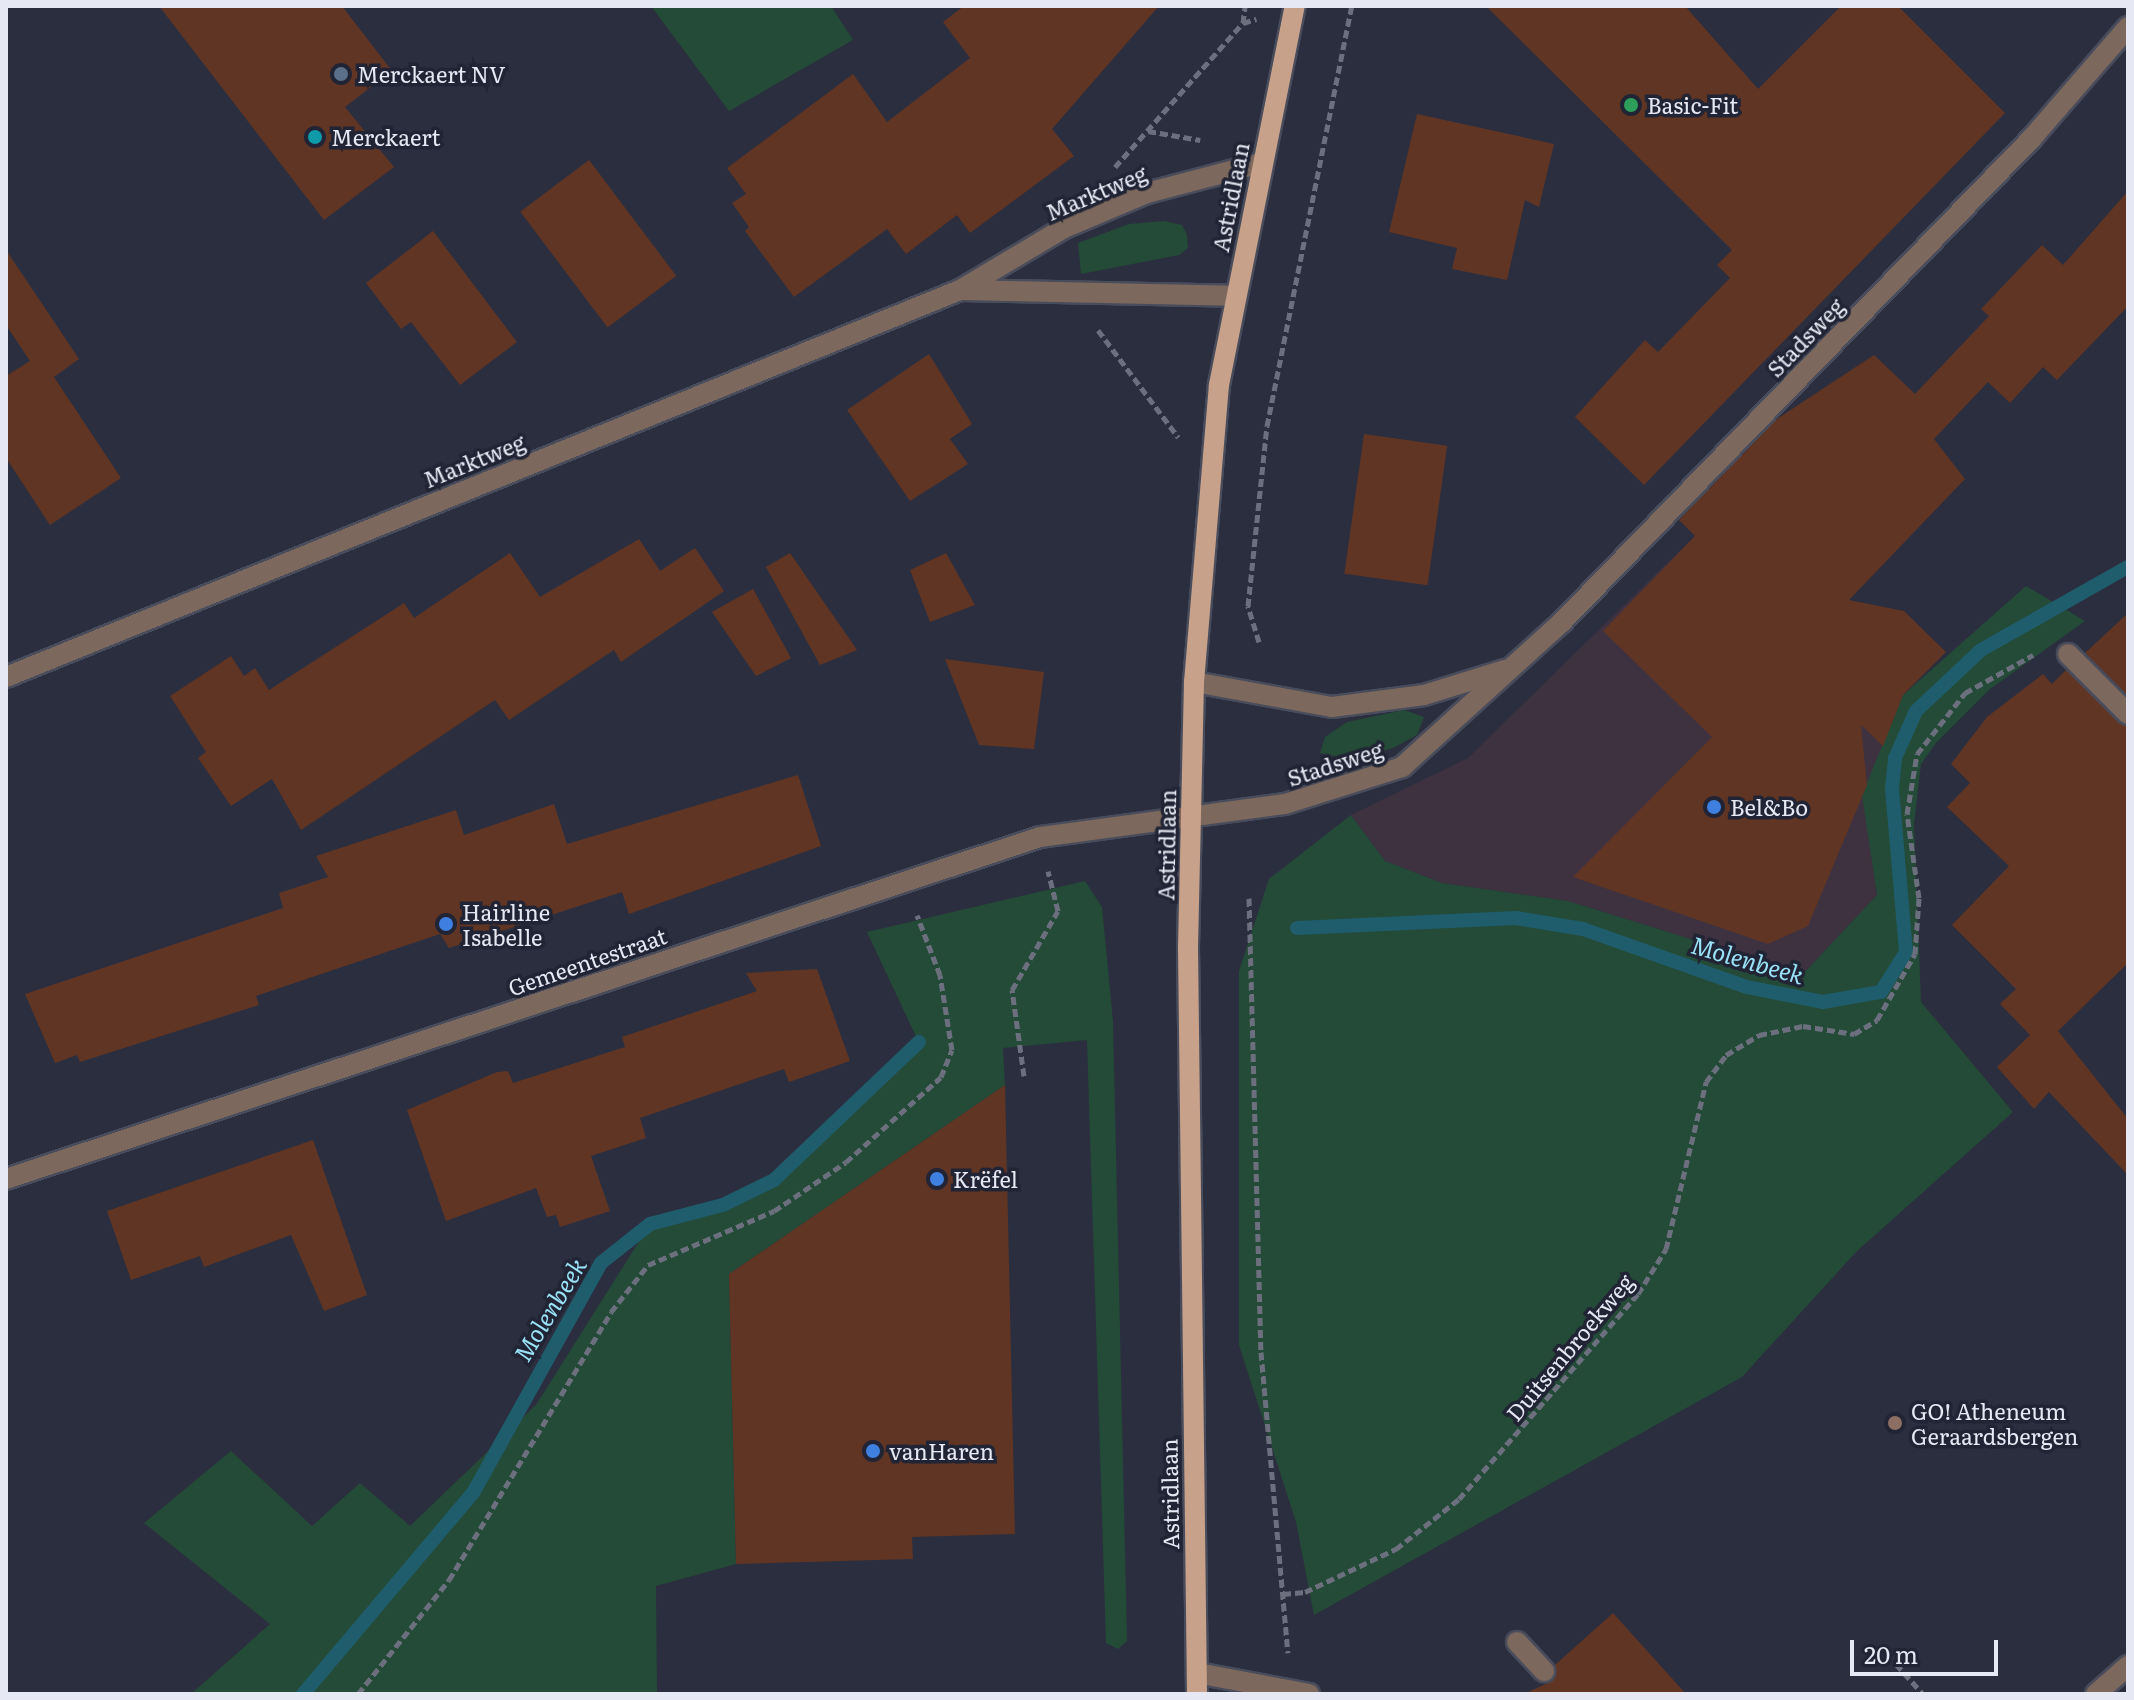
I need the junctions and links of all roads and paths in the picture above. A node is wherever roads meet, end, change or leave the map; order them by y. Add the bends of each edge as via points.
1 (1245, 6) edge
2 (1295, 6) edge
3 (1352, 6) edge
4 (1243, 23) junction
5 (2128, 27) edge
6 (1261, 163) junction
7 (1110, 172) dead end
8 (960, 290) junction
9 (1235, 296) junction
10 (1088, 321) dead end
11 (1209, 481) junction
12 (1259, 642) dead end
13 (2068, 654) joint
14 (1505, 670) junction
15 (6, 677) edge
16 (1194, 682) junction
17 (2128, 714) edge
18 (1190, 816) junction
19 (1040, 837) junction
20 (911, 879) junction
21 (1249, 898) dead end
22 (1024, 1076) dead end
23 (6, 1179) edge
24 (1283, 1594) junction
25 (1517, 1642) dead end
26 (1896, 1664) dead end
27 (2128, 1666) edge
28 (1544, 1671) dead end
29 (1197, 1673) junction
30 (1300, 1692) edge
31 (358, 1694) edge
32 (1197, 1694) edge
33 (1923, 1694) edge
34 (2096, 1694) edge

1 - 4 path
2 - 4 path
2 - 6 main road, Astridlaan
3 - 12 path via 1267,426 1248,606
4 - 7 path
5 - 14 street, Stadsweg via 2032,138 1561,623
6 - 8 street, Marktweg via 1147,193 1064,228
6 - 9 main road, Astridlaan
8 - 9 street, Marktweg
8 - 15 street, Marktweg
9 - 11 main road, Astridlaan
10 - 11 path via 1113,344
11 - 16 main road, Astridlaan
13 - 17 street
13 - 24 path, Duitsenbroekweg via 2025,655 1965,693 1917,754 1907,814 1919,898 1915,954 1877,1020 1854,1034 1803,1026 1759,1035 1726,1055 1706,1082 1666,1249 1638,1294 1459,1499 1396,1549 1305,1592
14 - 16 street, Stadsweg via 1424,695 1332,707
14 - 18 street, Stadsweg via 1462,719 1402,767 1285,804
16 - 18 main road, Astridlaan
18 - 19 street, Gemeentestraat
18 - 29 main road, Astridlaan
19 - 20 street, Gemeentestraat
19 - 22 path via 1058,911 1012,990
20 - 23 street, Gemeentestraat
20 - 31 path via 952,1050 941,1077 846,1162 774,1211 648,1265 611,1312 449,1580
21 - 24 path via 1261,1352
24 - 30 path
25 - 28 street
26 - 33 path
27 - 34 street
29 - 30 street
29 - 32 main road, Astridlaan

